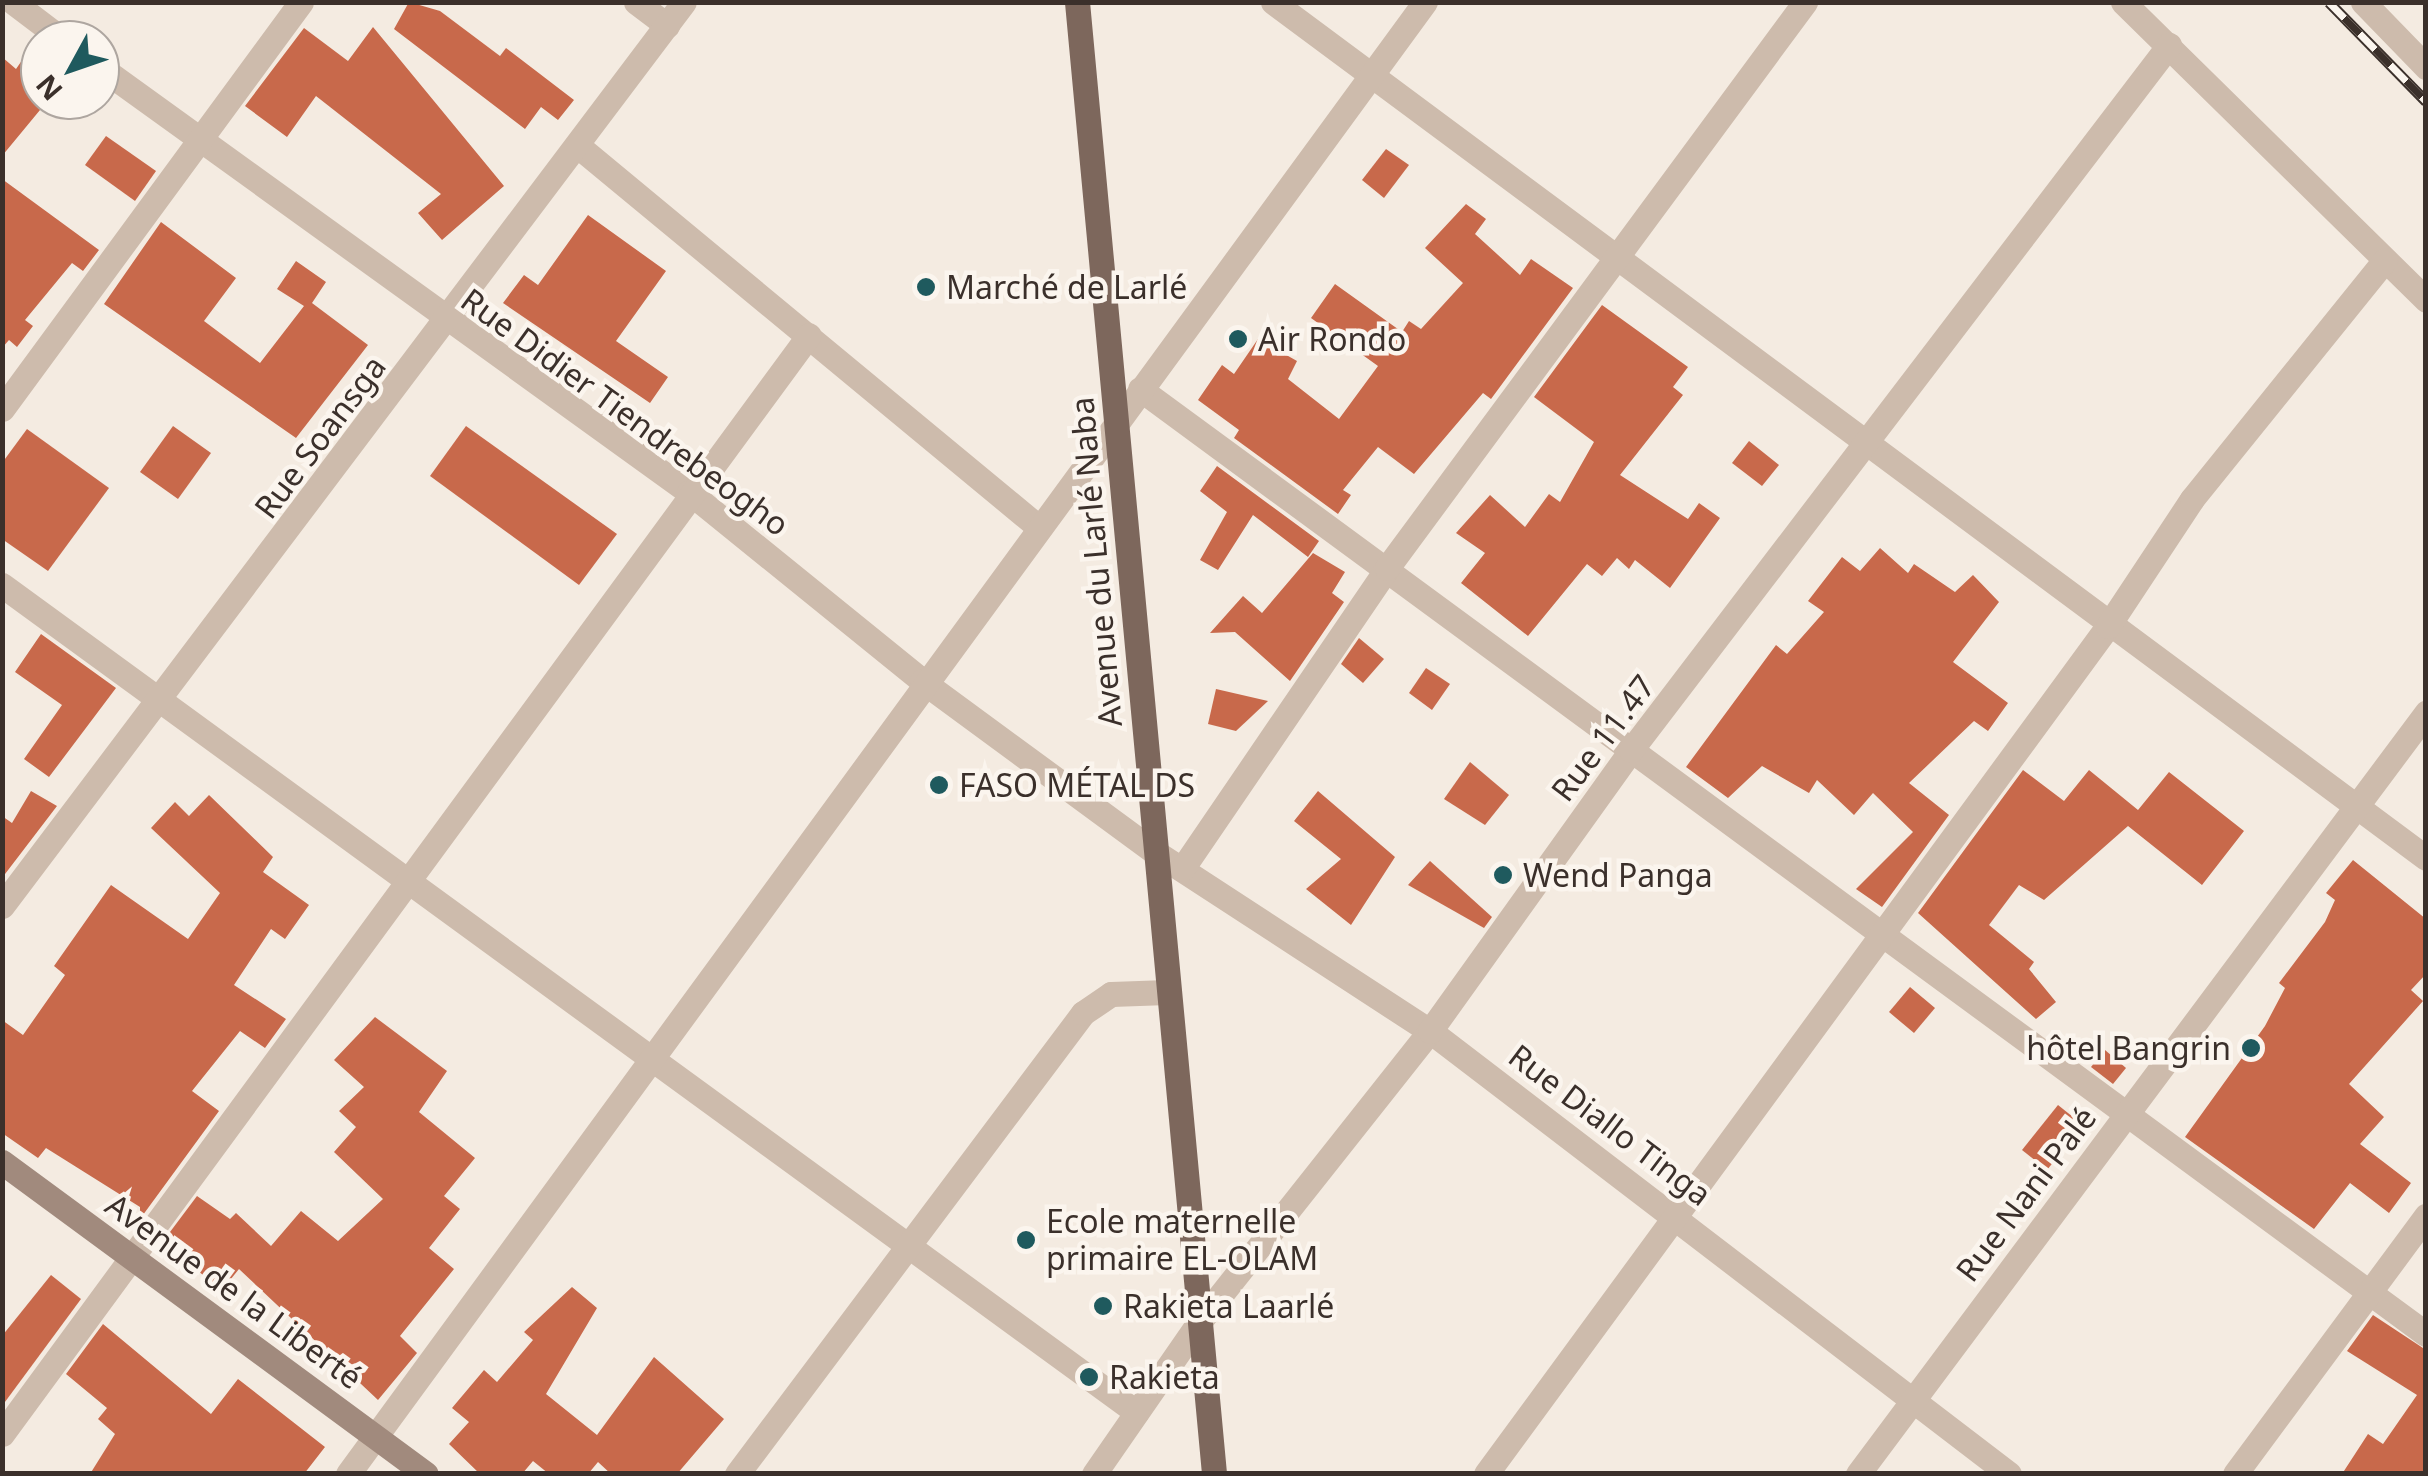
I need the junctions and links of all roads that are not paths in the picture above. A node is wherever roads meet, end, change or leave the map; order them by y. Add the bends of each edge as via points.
1 (13, 2) edge
2 (301, 2) edge
3 (636, 2) edge
4 (684, 2) edge
5 (1078, 2) edge
6 (1273, 2) edge
7 (1425, 2) edge
8 (1804, 2) edge
9 (2123, 2) edge
10 (2363, 2) edge
11 (37, 20) edge
12 (668, 25) junction
13 (2169, 46) junction
14 (2426, 68) edge
15 (1370, 73) junction
16 (120, 82) edge
17 (199, 141) junction
18 (578, 146) junction
19 (1617, 255) junction
20 (2385, 260) junction
21 (2426, 300) edge
22 (446, 322) junction
23 (809, 335) junction
24 (1140, 389) junction
25 (2, 408) edge
26 (1118, 419) junction
27 (1868, 446) junction
28 (690, 492) junction
29 (1036, 526) junction
30 (1387, 568) junction
31 (2, 585) edge
32 (2108, 626) junction
33 (922, 680) junction
34 (161, 705) junction
35 (2426, 714) edge
36 (1631, 750) junction
37 (2358, 808) junction
38 (1155, 852) junction
39 (2426, 858) edge
40 (1182, 869) junction
41 (411, 879) junction
42 (2, 906) edge
43 (1877, 932) junction
44 (1167, 992) junction
45 (1430, 1031) junction
46 (655, 1064) junction
47 (2126, 1114) junction
48 (2, 1162) edge
49 (1672, 1212) junction
50 (2426, 1216) edge
51 (905, 1243) junction
52 (131, 1255) junction
53 (2368, 1293) junction
54 (1200, 1321) junction
55 (2426, 1334) edge
56 (1912, 1399) junction
57 (1136, 1412) junction
58 (2, 1434) edge
59 (376, 1436) junction
60 (348, 1474) edge
61 (426, 1474) edge
62 (737, 1474) edge
63 (1094, 1474) edge
64 (1214, 1474) edge
65 (1486, 1474) edge
66 (1858, 1474) edge
67 (2010, 1474) edge
68 (2235, 1474) edge

1 - 11 street
2 - 17 street
3 - 12 street
4 - 12 street, Rue Soansga
5 - 26 main road, Avenue du Larlé Naba
6 - 15 street
7 - 15 street
8 - 19 street
9 - 13 street
10 - 14 street
12 - 18 street, Rue Soansga
13 - 20 street
13 - 27 street, Rue 11.47
15 - 19 street
15 - 24 street
16 - 17 street, Rue Didier Tiendrebeogho
17 - 22 street, Rue Didier Tiendrebeogho
17 - 25 street
18 - 22 street, Rue Soansga
18 - 23 street
19 - 27 street
19 - 30 street
20 - 21 street
20 - 32 street via 2192,499
22 - 28 street, Rue Didier Tiendrebeogho
22 - 34 street, Rue Soansga
23 - 28 street
23 - 29 street
24 - 26 street
24 - 30 street
26 - 29 street
26 - 38 main road, Avenue du Larlé Naba
27 - 32 street
27 - 36 street, Rue 11.47
28 - 33 street, Rue Didier Tiendrebeogho
28 - 41 street
29 - 33 street
30 - 36 street
30 - 40 street
31 - 34 street
32 - 37 street
32 - 43 street
33 - 38 street, Rue Didier Tiendrebeogho
33 - 46 street
34 - 41 street
34 - 42 street, Rue Soansga
35 - 37 street, Rue Nani Palé
36 - 43 street
36 - 45 street, Rue 11.47
37 - 39 street
37 - 47 street, Rue Nani Palé
38 - 40 street, Rue Diallo Tinga
38 - 44 main road, Avenue du Larlé Naba
40 - 45 street, Rue Diallo Tinga
41 - 46 street
41 - 52 street
43 - 47 street
43 - 49 street
44 - 51 street via 1111,994 1083,1013
44 - 54 main road, Avenue du Larlé Naba
45 - 49 street, Rue Diallo Tinga
45 - 54 street, Rue 11.47
46 - 51 street
46 - 59 street
47 - 53 street
47 - 56 street, Rue Nani Palé
48 - 52 main road, Avenue de la Liberté
49 - 56 street, Rue Diallo Tinga
49 - 65 street
50 - 53 street
51 - 57 street
51 - 62 street
52 - 58 street
52 - 59 main road, Avenue de la Liberté
53 - 55 street
53 - 68 street
54 - 57 street, Rue 11.47
54 - 64 main road, Avenue du Larlé Naba
56 - 66 street, Rue Nani Palé
56 - 67 street, Rue Diallo Tinga
57 - 63 street, Rue 11.47
59 - 60 street
59 - 61 main road, Avenue de la Liberté

